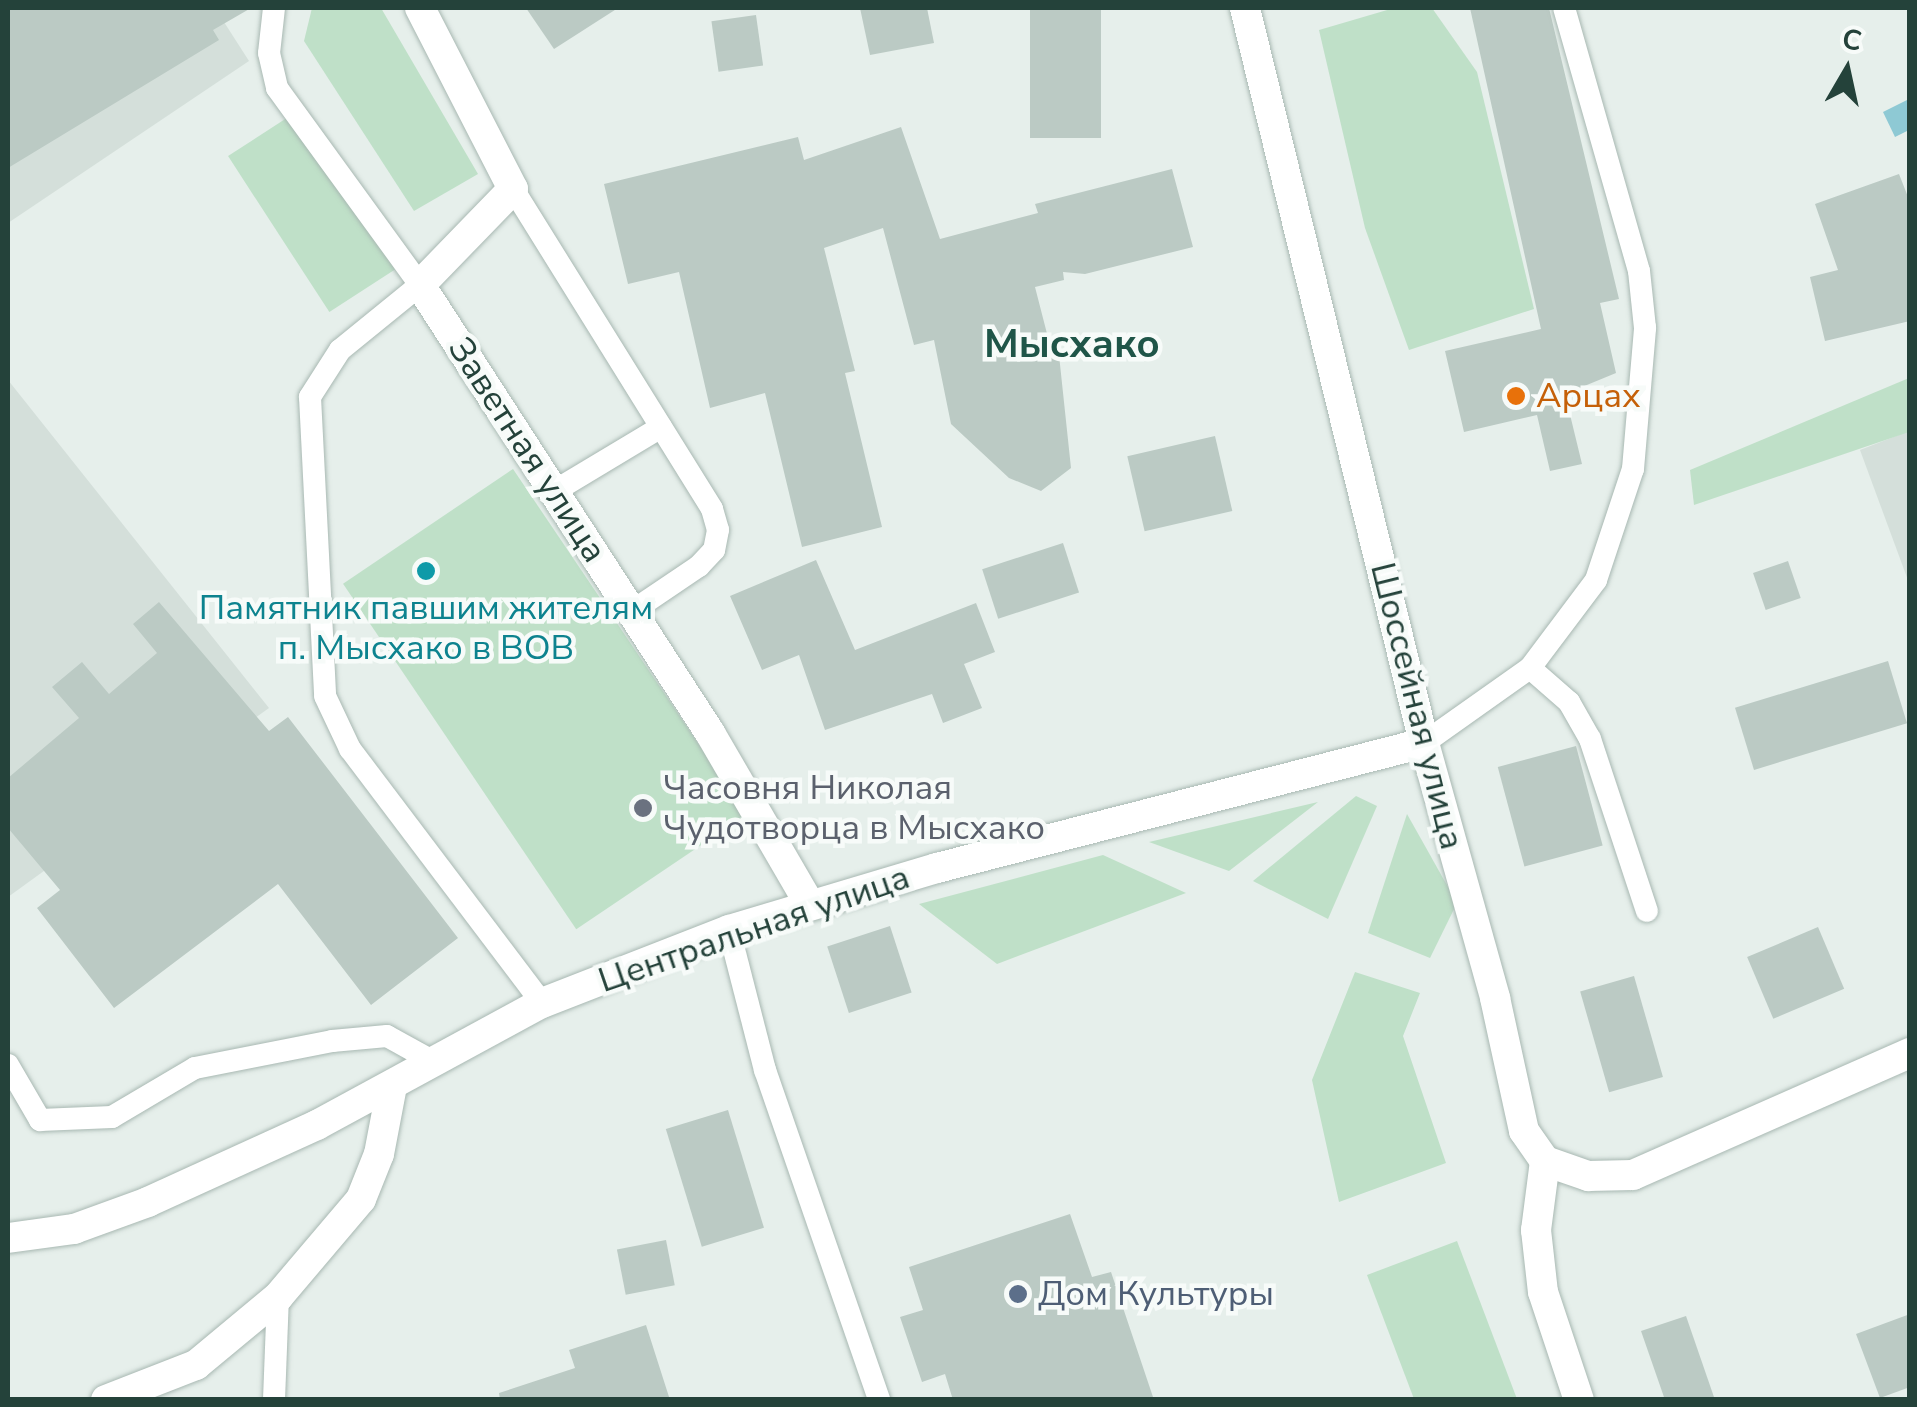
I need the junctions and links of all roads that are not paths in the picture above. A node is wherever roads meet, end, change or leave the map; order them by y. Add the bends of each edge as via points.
1 (274, 8) edge
2 (420, 8) edge
3 (1245, 8) edge
4 (1564, 8) edge
5 (513, 188) junction
6 (420, 285) junction
7 (661, 427) junction
8 (554, 492) junction
9 (632, 612) junction
10 (1530, 668) junction
11 (1424, 743) junction
12 (809, 904) junction
13 (1647, 911) dead end
14 (729, 930) junction
15 (542, 1002) junction
16 (1910, 1054) edge
17 (434, 1062) junction
18 (8, 1065) edge
19 (392, 1086) junction
20 (1545, 1161) junction
21 (8, 1238) edge
22 (278, 1297) junction
23 (106, 1400) edge
24 (274, 1400) edge
25 (879, 1400) edge
26 (1579, 1400) edge

1 - 6 lane via 269,54 276,88
2 - 5 street
3 - 11 street, Шоссейная улица
4 - 10 lane via 1639,271 1645,328 1633,469 1596,580
5 - 6 street
5 - 7 lane
6 - 8 street, Заветная улица
6 - 15 lane via 340,350 310,397 325,696 350,749
7 - 8 lane
7 - 9 lane via 718,530 714,550 699,566
8 - 9 street, Заветная улица
9 - 12 street, Заветная улица
10 - 11 lane
10 - 13 lane via 1569,702 1590,739
11 - 12 street, Центральная улица
11 - 20 street, Шоссейная улица via 1524,1131
12 - 14 street, Центральная улица
14 - 15 street, Центральная улица
14 - 25 lane via 765,1070
15 - 17 street, Центральная улица
16 - 20 street via 1633,1175 1588,1176
17 - 18 lane via 386,1036 332,1041 195,1068 112,1118 40,1120
17 - 19 street, Центральная улица
19 - 21 street, Центральная улица via 148,1202 74,1229
19 - 22 street via 380,1154 361,1199
20 - 26 street via 1536,1230 1543,1292
22 - 23 street via 196,1365
22 - 24 lane

